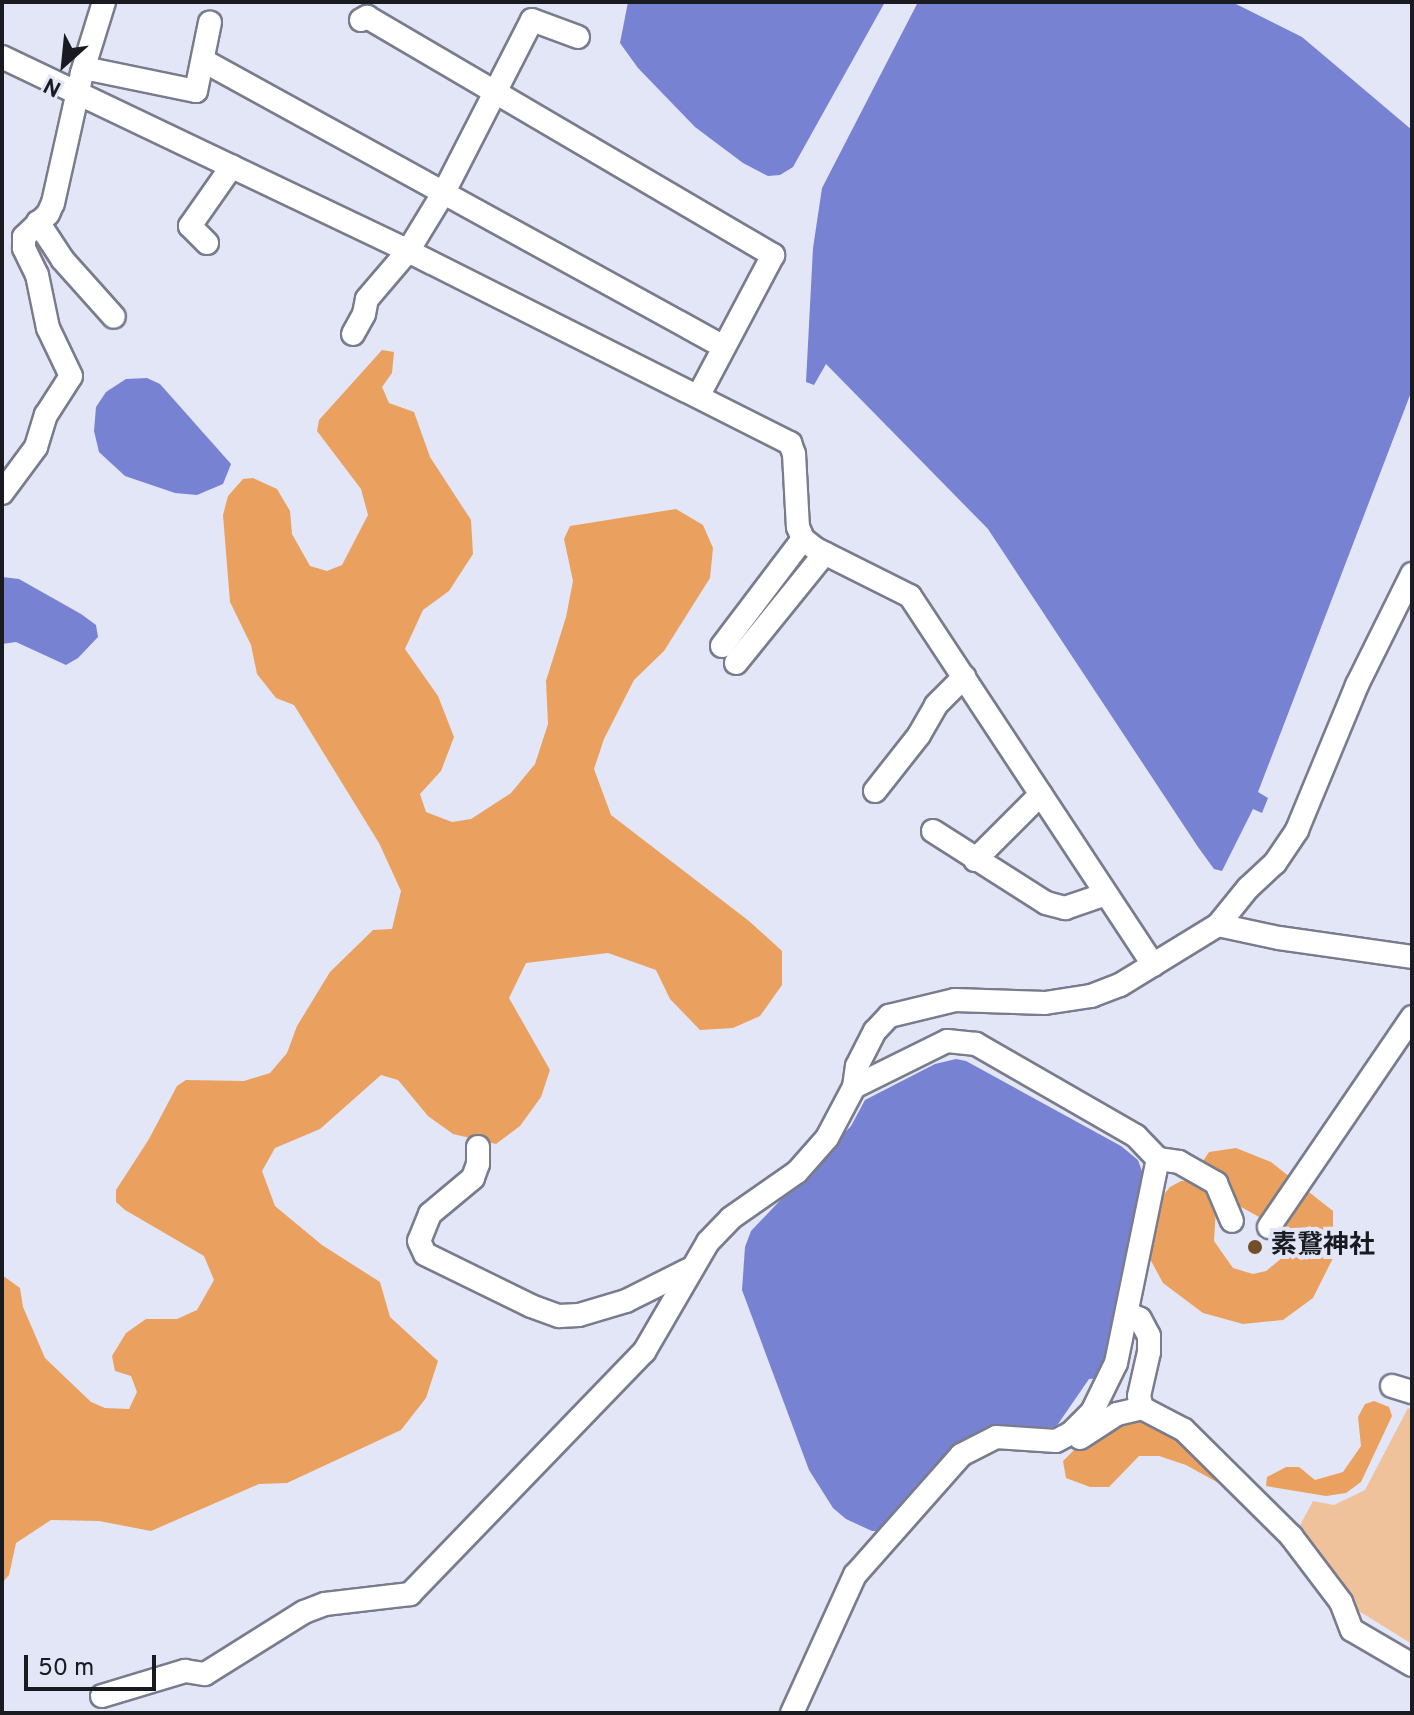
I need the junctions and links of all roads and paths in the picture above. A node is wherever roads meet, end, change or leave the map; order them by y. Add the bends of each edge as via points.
1 (104, 2) edge
2 (535, 11) edge
3 (361, 20) dead end
4 (210, 22) dead end
5 (578, 37) dead end
6 (2, 57) edge
7 (204, 61) junction
8 (84, 68) junction
9 (79, 92) junction
10 (496, 92) junction
11 (232, 166) junction
12 (444, 192) junction
13 (38, 222) junction
14 (207, 243) dead end
15 (408, 251) junction
16 (114, 317) dead end
17 (353, 334) dead end
18 (724, 347) junction
19 (699, 395) junction
20 (2, 493) edge
21 (803, 539) junction
22 (825, 553) junction
23 (1412, 574) edge
24 (964, 677) junction
25 (875, 791) dead end
26 (1041, 794) junction
27 (933, 831) dead end
28 (975, 860) junction
29 (1106, 894) junction
30 (1218, 925) junction
31 (1412, 957) edge
32 (1153, 965) junction
33 (1412, 1017) edge
34 (854, 1087) junction
35 (478, 1147) dead end
36 (1158, 1159) junction
37 (1232, 1221) dead end
38 (1269, 1227) dead end
39 (688, 1270) junction
40 (1129, 1314) junction
41 (1142, 1408) junction
42 (1056, 1441) junction
43 (1412, 1665) edge
44 (102, 1696) dead end
45 (792, 1713) edge

1 - 8 street
2 - 5 street
2 - 10 street
3 - 10 street via 367,17
4 - 7 street
6 - 9 street
7 - 8 street via 196,91
7 - 12 street
8 - 9 street
9 - 11 street
9 - 13 street via 53,203
10 - 12 street
10 - 18 street via 773,255
11 - 14 street via 190,226
11 - 15 street
12 - 15 street
12 - 18 street
13 - 16 street via 63,260
13 - 20 street via 24,237 24,248 37,275 48,328 71,376 46,415 36,447
15 - 17 street via 367,299
15 - 19 street
18 - 19 street
19 - 21 street via 790,443
21 - 22 street
21 - 22 street via 729,654
22 - 24 street via 910,596
23 - 30 street via 1351,700 1297,830 1275,863
24 - 25 street via 936,705
24 - 26 street
26 - 28 street
26 - 29 street
27 - 28 street
28 - 29 street via 1046,903 1065,908
29 - 32 street
30 - 31 street
30 - 32 street
32 - 34 street via 1091,996 1045,1003 955,1000 889,1016 857,1066
33 - 38 street
34 - 36 street via 947,1041 976,1044 1136,1136
34 - 39 street via 827,1138 797,1172 731,1218
35 - 39 street via 473,1178 430,1214 419,1241 425,1254 559,1316 626,1301
36 - 37 street via 1179,1162 1216,1183
36 - 40 street
39 - 44 street via 644,1352 410,1594 325,1604 205,1674 185,1671
40 - 41 street via 1140,1319 1149,1336 1139,1396
40 - 42 street via 1103,1393 1080,1425
41 - 42 street via 1117,1414 1074,1441
41 - 43 street via 1184,1430 1267,1510 1328,1583 1352,1630
42 - 45 street via 996,1437 961,1455 855,1575

